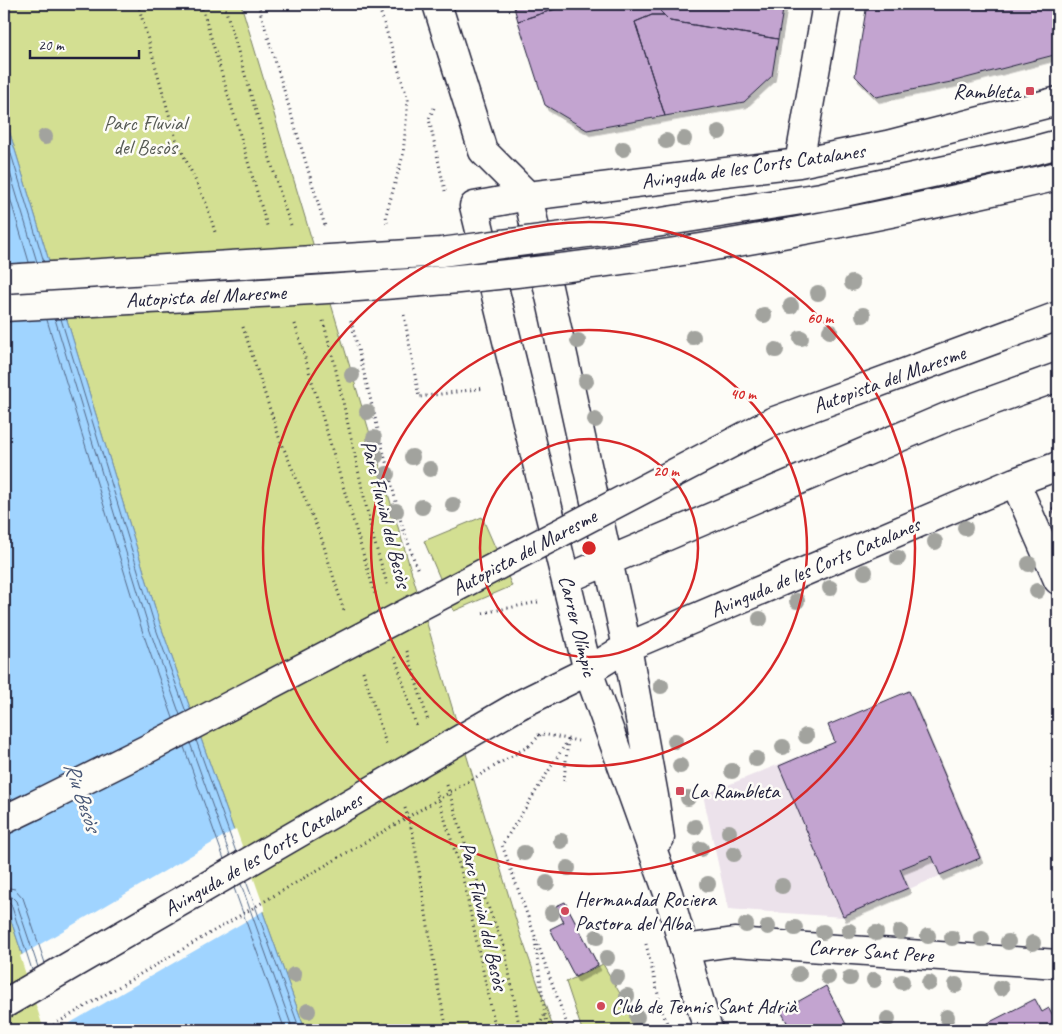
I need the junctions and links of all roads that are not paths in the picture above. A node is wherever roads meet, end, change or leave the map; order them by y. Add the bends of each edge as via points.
1 (437, 4) edge
2 (827, 4) edge
3 (1058, 101) edge
4 (1058, 144) edge
5 (798, 164) junction
6 (1058, 176) edge
7 (528, 196) junction
8 (474, 206) joint
9 (494, 244) junction
10 (609, 261) junction
11 (4, 279) edge
12 (4, 307) edge
13 (1058, 316) edge
14 (1058, 377) edge
15 (1058, 466) edge
16 (1016, 482) junction
17 (608, 560) junction
18 (566, 579) junction
19 (1058, 580) edge
20 (627, 647) junction
21 (588, 671) junction
22 (4, 820) edge
23 (668, 893) junction
24 (684, 949) junction
25 (1058, 964) edge
26 (4, 1004) edge
27 (708, 1030) edge

1 - 7 main road via 483,151
2 - 5 main road
3 - 5 main road, Avinguda de les Corts Catalanes
4 - 9 main road, bridge via 821,198
5 - 7 main road, Avinguda de les Corts Catalanes
6 - 10 main road, Autopista del Maresme, bridge via 788,234
7 - 8 main road, Avinguda de les Corts Catalanes
7 - 17 main road, Carrer Olímpic
8 - 18 main road, Carrer Olímpic
9 - 10 main road, bridge
9 - 11 main road, bridge via 441,252
10 - 12 main road, Autopista del Maresme, bridge via 499,275 323,290
13 - 22 main road, Autopista del Maresme, bridge via 772,422 151,747
14 - 17 main road via 947,416
15 - 16 main road, Avinguda de les Corts Catalanes
16 - 19 main road
16 - 20 main road, Avinguda de les Corts Catalanes
17 - 18 main road
17 - 20 main road, Carrer Olímpic
18 - 21 main road, Carrer Olímpic
20 - 21 main road, Avinguda de les Corts Catalanes
20 - 23 main road, Carrer Olímpic
21 - 23 main road, Carrer Olímpic
21 - 26 main road, Avinguda de les Corts Catalanes, bridge via 521,704
23 - 24 main road, Carrer Olímpic
24 - 25 main road, Carrer Sant Pere via 734,942
24 - 27 main road, Carrer Olímpic

